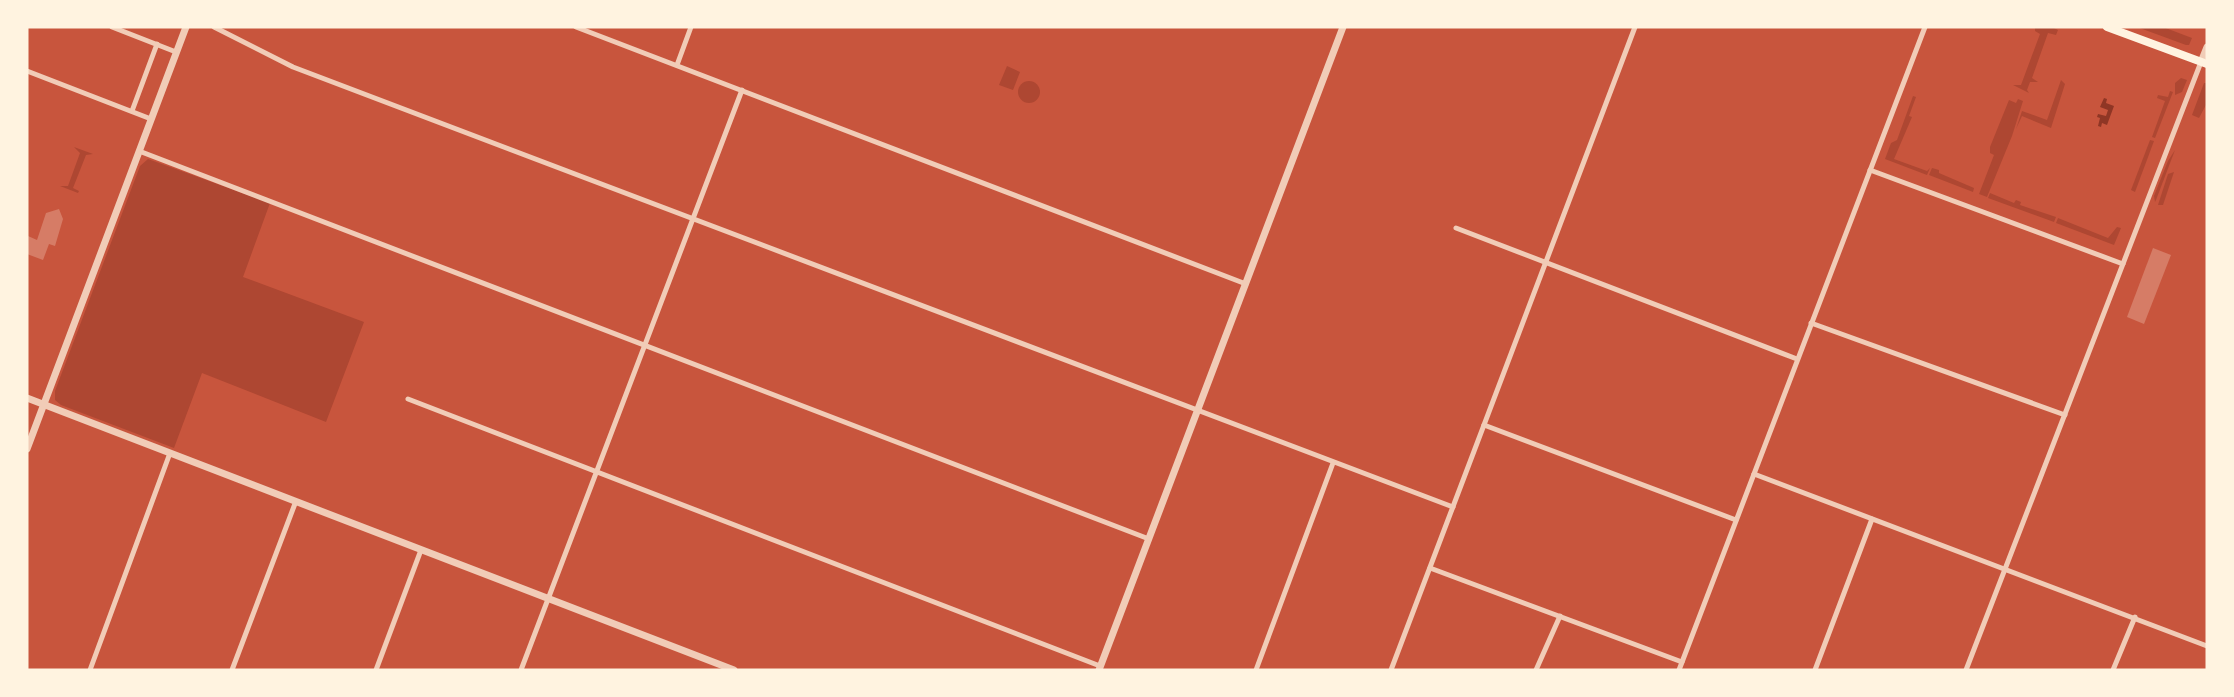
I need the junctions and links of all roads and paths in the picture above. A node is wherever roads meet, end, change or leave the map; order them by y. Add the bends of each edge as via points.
1 (112, 27) edge
2 (186, 27) edge
3 (214, 27) edge
4 (576, 27) edge
5 (691, 27) edge
6 (1343, 27) edge
7 (1635, 27) edge
8 (1924, 27) edge
9 (2107, 27) edge
10 (157, 44) junction
11 (2207, 47) edge
12 (176, 52) junction
13 (2204, 63) edge
14 (678, 65) junction
15 (27, 71) edge
16 (742, 90) junction
17 (132, 111) junction
18 (151, 118) junction
19 (139, 151) junction
20 (1870, 170) junction
21 (692, 218) junction
22 (1456, 228) dead end
23 (1545, 263) junction
24 (2123, 264) junction
25 (1246, 284) junction
26 (1811, 323) junction
27 (645, 343) junction
28 (1797, 359) junction
29 (27, 398) edge
30 (408, 399) dead end
31 (44, 404) junction
32 (1197, 411) junction
33 (2065, 416) junction
34 (1484, 425) junction
35 (27, 449) edge
36 (170, 453) junction
37 (1333, 463) junction
38 (596, 471) junction
39 (1754, 474) junction
40 (296, 501) junction
41 (1453, 507) junction
42 (1872, 519) junction
43 (1736, 520) junction
44 (1149, 539) junction
45 (421, 550) junction
46 (1430, 568) junction
47 (2006, 569) junction
48 (548, 598) junction
49 (1560, 616) junction
50 (2135, 617) junction
51 (2207, 646) edge
52 (1682, 662) junction
53 (1099, 668) edge
54 (90, 670) edge
55 (232, 670) edge
56 (376, 670) edge
57 (521, 670) edge
58 (734, 670) edge
59 (1256, 670) edge
60 (1391, 670) edge
61 (1536, 670) edge
62 (1679, 670) edge
63 (1815, 670) edge
64 (1966, 670) edge
65 (2113, 670) edge

1 - 10 street
2 - 12 street
3 - 21 street via 293,67
4 - 14 street
5 - 14 street
6 - 25 street
7 - 23 street
8 - 20 street
9 - 13 main road
10 - 12 street
10 - 17 street
11 - 13 street
12 - 18 street
13 - 24 street
14 - 16 street
15 - 17 street
16 - 21 street
16 - 25 street
17 - 18 street
18 - 19 street
19 - 27 street
19 - 31 street
20 - 24 street
20 - 26 street
21 - 27 street
21 - 32 street
22 - 23 street
23 - 28 street
23 - 34 street
24 - 33 street
25 - 32 street
26 - 28 street
26 - 33 street
27 - 38 street
27 - 44 street
28 - 39 street
29 - 31 street
30 - 38 street
31 - 35 street
31 - 36 street
32 - 37 street
32 - 44 street
33 - 47 street
34 - 41 street
34 - 43 street
36 - 40 street
36 - 54 street
37 - 41 street
37 - 59 street
38 - 48 street
38 - 53 street
39 - 42 street
39 - 43 street
40 - 45 street
40 - 55 street
41 - 46 street
42 - 47 street
42 - 63 street
43 - 52 street
44 - 53 street
45 - 48 street
45 - 56 street
46 - 49 street
46 - 60 street
47 - 50 street
47 - 64 street
48 - 57 street
48 - 58 street
49 - 52 street
49 - 61 street
50 - 51 street
50 - 65 street
52 - 62 street

